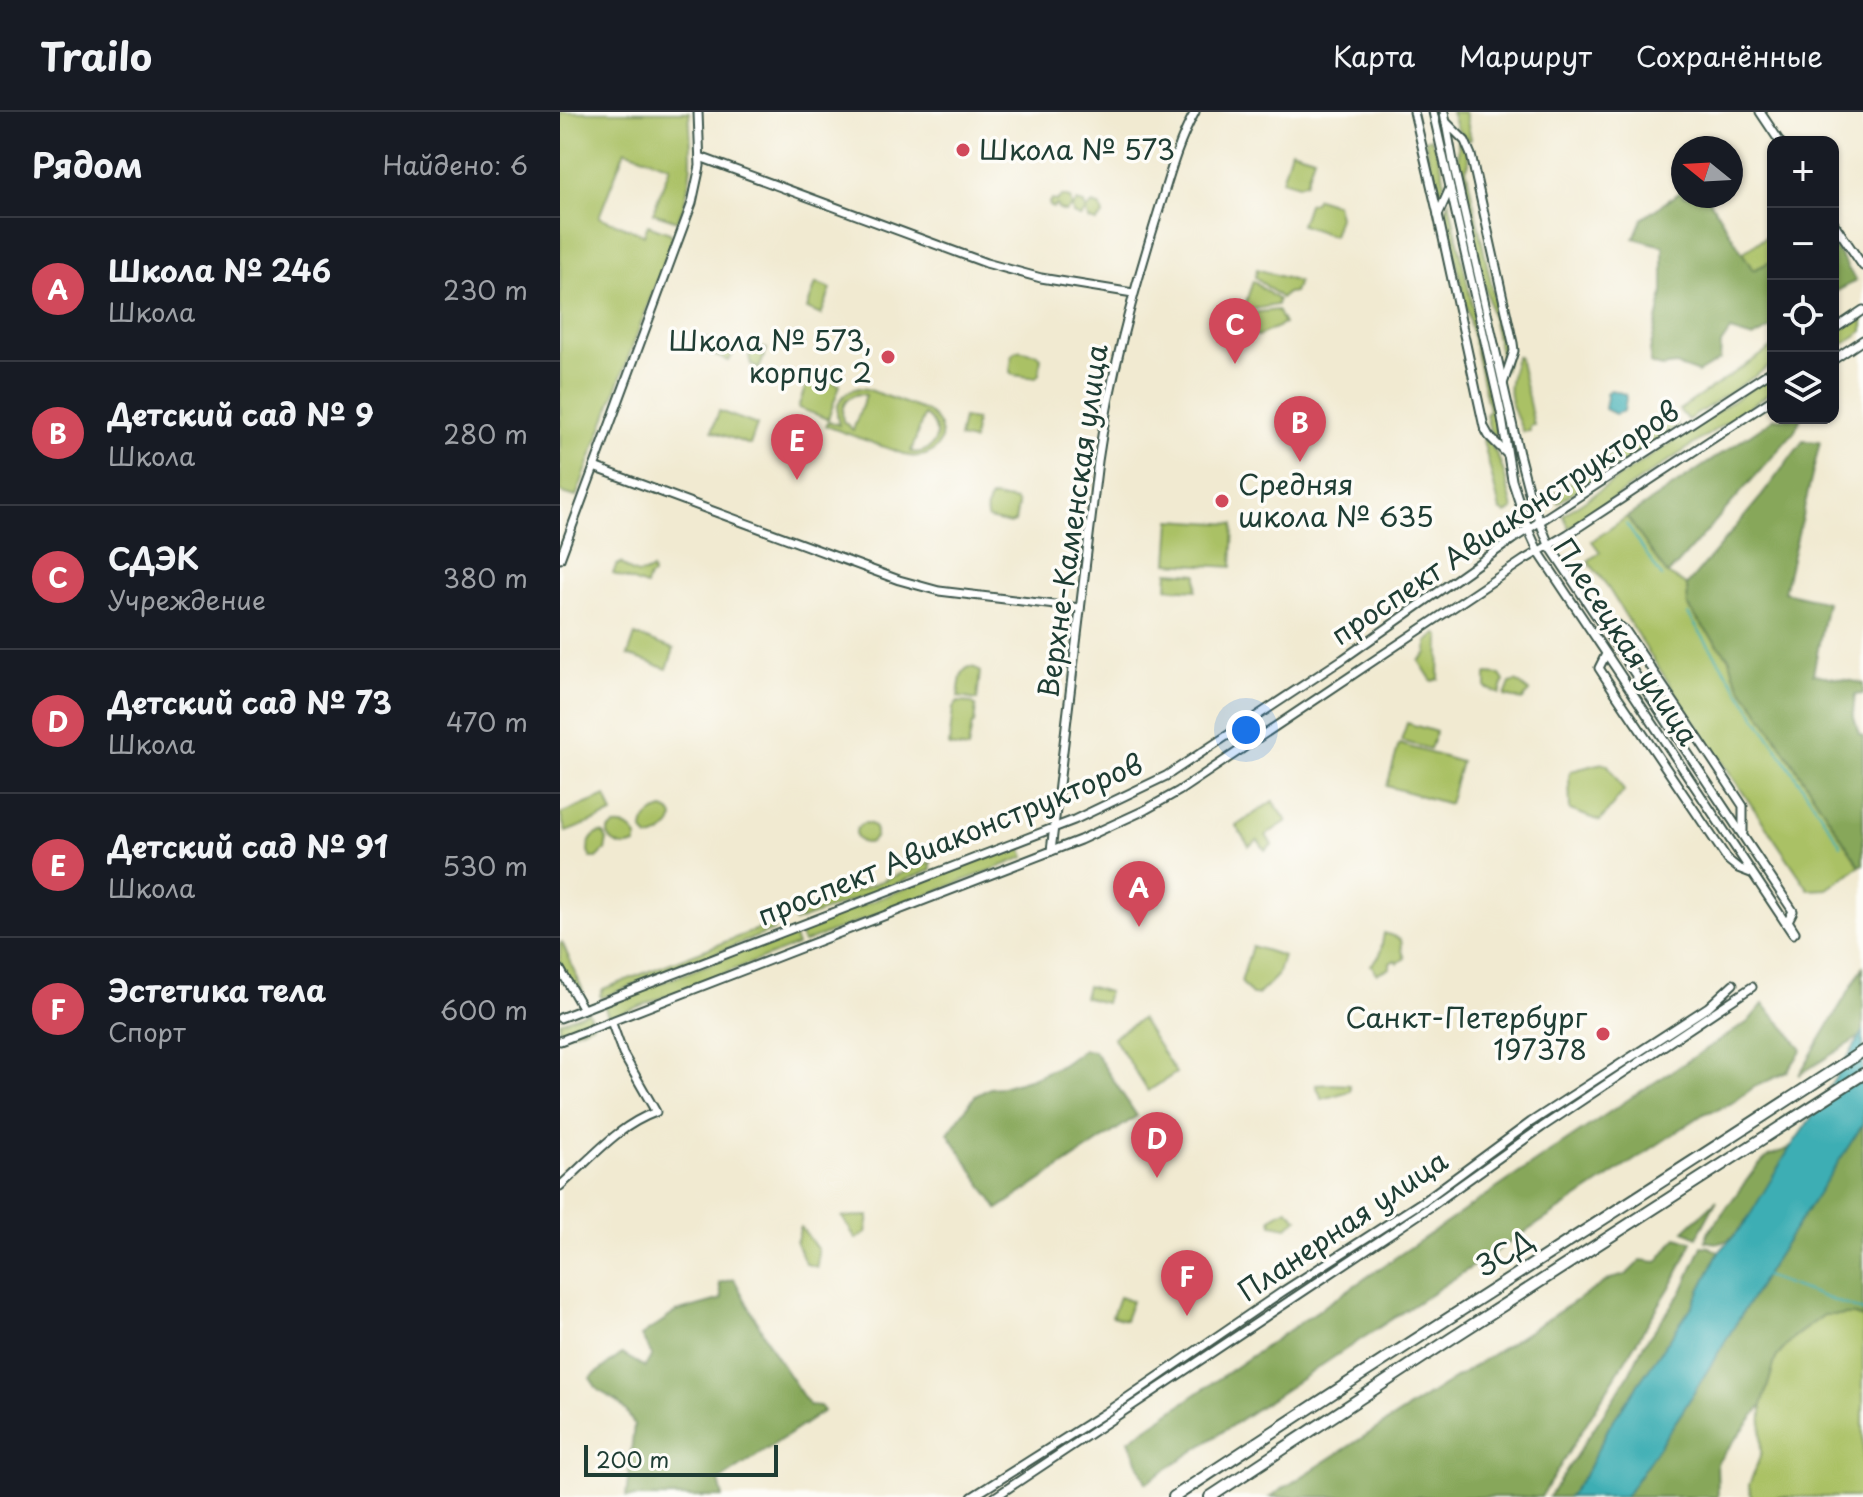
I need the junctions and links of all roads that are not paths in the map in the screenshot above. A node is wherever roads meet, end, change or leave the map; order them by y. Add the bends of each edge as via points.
1 (698, 112) edge
2 (1195, 112) edge
3 (1414, 112) edge
4 (1433, 112) edge
5 (1444, 112) edge
6 (1760, 112) edge
7 (1446, 121) junction
8 (1776, 136) edge
9 (700, 157) junction
10 (1450, 186) junction
11 (1438, 215) junction
12 (1839, 231) edge
13 (1863, 266) edge
14 (1133, 293) junction
15 (1863, 310) edge
16 (1839, 326) edge
17 (1863, 340) edge
18 (1839, 356) edge
19 (1767, 374) edge
20 (1503, 386) junction
21 (1767, 403) edge
22 (1507, 454) junction
23 (594, 467) junction
24 (1540, 521) junction
25 (1528, 529) junction
26 (1549, 545) junction
27 (1538, 551) junction
28 (560, 559) edge
29 (1080, 608) junction
30 (1594, 611) junction
31 (1606, 654) junction
32 (1054, 826) junction
33 (1743, 834) junction
34 (1051, 851) junction
35 (1753, 874) junction
36 (560, 969) edge
37 (1733, 984) dead end
38 (1752, 987) dead end
39 (583, 1009) junction
40 (560, 1018) edge
41 (611, 1021) junction
42 (560, 1041) edge
43 (1863, 1051) edge
44 (1863, 1074) edge
45 (560, 1186) edge
46 (974, 1496) edge
47 (995, 1497) edge
48 (1174, 1497) edge
49 (1210, 1497) edge

1 - 9 street
2 - 14 street, Верхне-Каменская улица
3 - 11 street
4 - 10 street, Плесецкая улица
5 - 7 street, Плесецкая улица
6 - 8 street
7 - 20 street, Плесецкая улица
7 - 20 street via 1471,155 1513,343
9 - 14 street via 1002,268
9 - 23 street via 690,211
10 - 11 street
10 - 22 street, Плесецкая улица
11 - 22 street via 1484,427
12 - 13 street
14 - 29 street, Верхне-Каменская улица via 1108,401
15 - 16 street
17 - 18 street
19 - 24 street, проспект Авиаконструкторов
20 - 24 street, Плесецкая улица
21 - 26 street, проспект Авиаконструкторов
22 - 25 street, Плесецкая улица
23 - 28 street
23 - 29 street via 899,580 939,591
24 - 25 street, проспект Авиаконструкторов
24 - 26 street, Плесецкая улица
25 - 27 street, Плесецкая улица
25 - 32 street, проспект Авиаконструкторов via 1166,776
26 - 27 street, проспект Авиаконструкторов
26 - 30 street, Плесецкая улица
27 - 31 street, Плесецкая улица
27 - 34 street, проспект Авиаконструкторов via 1179,791
29 - 32 street, Верхне-Каменская улица
30 - 33 street, Плесецкая улица
30 - 33 street via 1625,630 1690,726 1743,806
31 - 35 street, Плесецкая улица
31 - 35 street via 1599,668 1614,691 1728,860
32 - 34 street, Верхне-Каменская улица
32 - 39 street, проспект Авиаконструкторов
33 - 35 street, Плесецкая улица via 1793,911 1788,921 1794,933
34 - 41 street, проспект Авиаконструкторов
36 - 39 street
37 - 46 street, Планерная улица via 1708,1007 1425,1200
38 - 47 street, Планерная улица
39 - 40 street, проспект Авиаконструкторов
41 - 42 street, проспект Авиаконструкторов
41 - 45 street via 656,1112 617,1132
43 - 48 highway, ЗСД
44 - 49 highway, ЗСД

